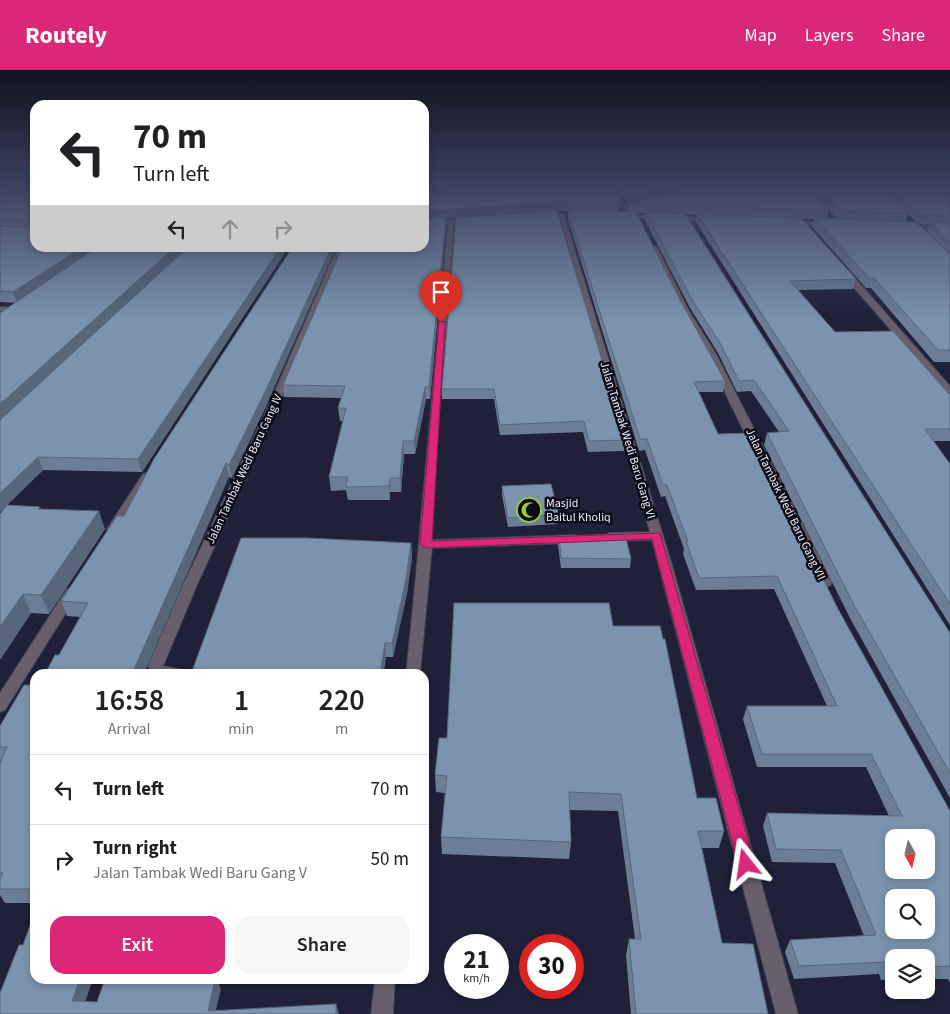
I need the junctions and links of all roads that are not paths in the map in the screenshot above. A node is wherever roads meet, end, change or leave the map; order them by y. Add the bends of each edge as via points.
1 (450, 232) edge
2 (566, 232) edge
3 (646, 232) edge
4 (339, 252) edge
5 (840, 267) edge
6 (25, 304) edge
7 (0, 308) edge
8 (17, 309) junction
9 (6, 316) edge
10 (950, 392) edge
11 (155, 464) edge
12 (656, 536) junction
13 (106, 538) edge
14 (426, 544) junction
15 (80, 580) edge
16 (831, 596) edge
17 (156, 669) edge
18 (414, 669) edge
19 (0, 706) edge
20 (385, 984) edge
21 (382, 1014) edge
22 (787, 1014) edge

1 - 14 street
2 - 12 street, Jalan Tambak Wedi Baru Gang VI
3 - 16 street, Jalan Tambak Wedi Baru Gang VII via 684,309 716,362
4 - 17 street, Jalan Tambak Wedi Baru Gang IV via 274,404 186,594
5 - 10 street
6 - 8 street
7 - 8 street
8 - 9 street
11 - 13 street
12 - 14 street
12 - 22 street, Jalan Tambak Wedi Baru Gang VI
14 - 18 street
15 - 19 street
20 - 21 street

